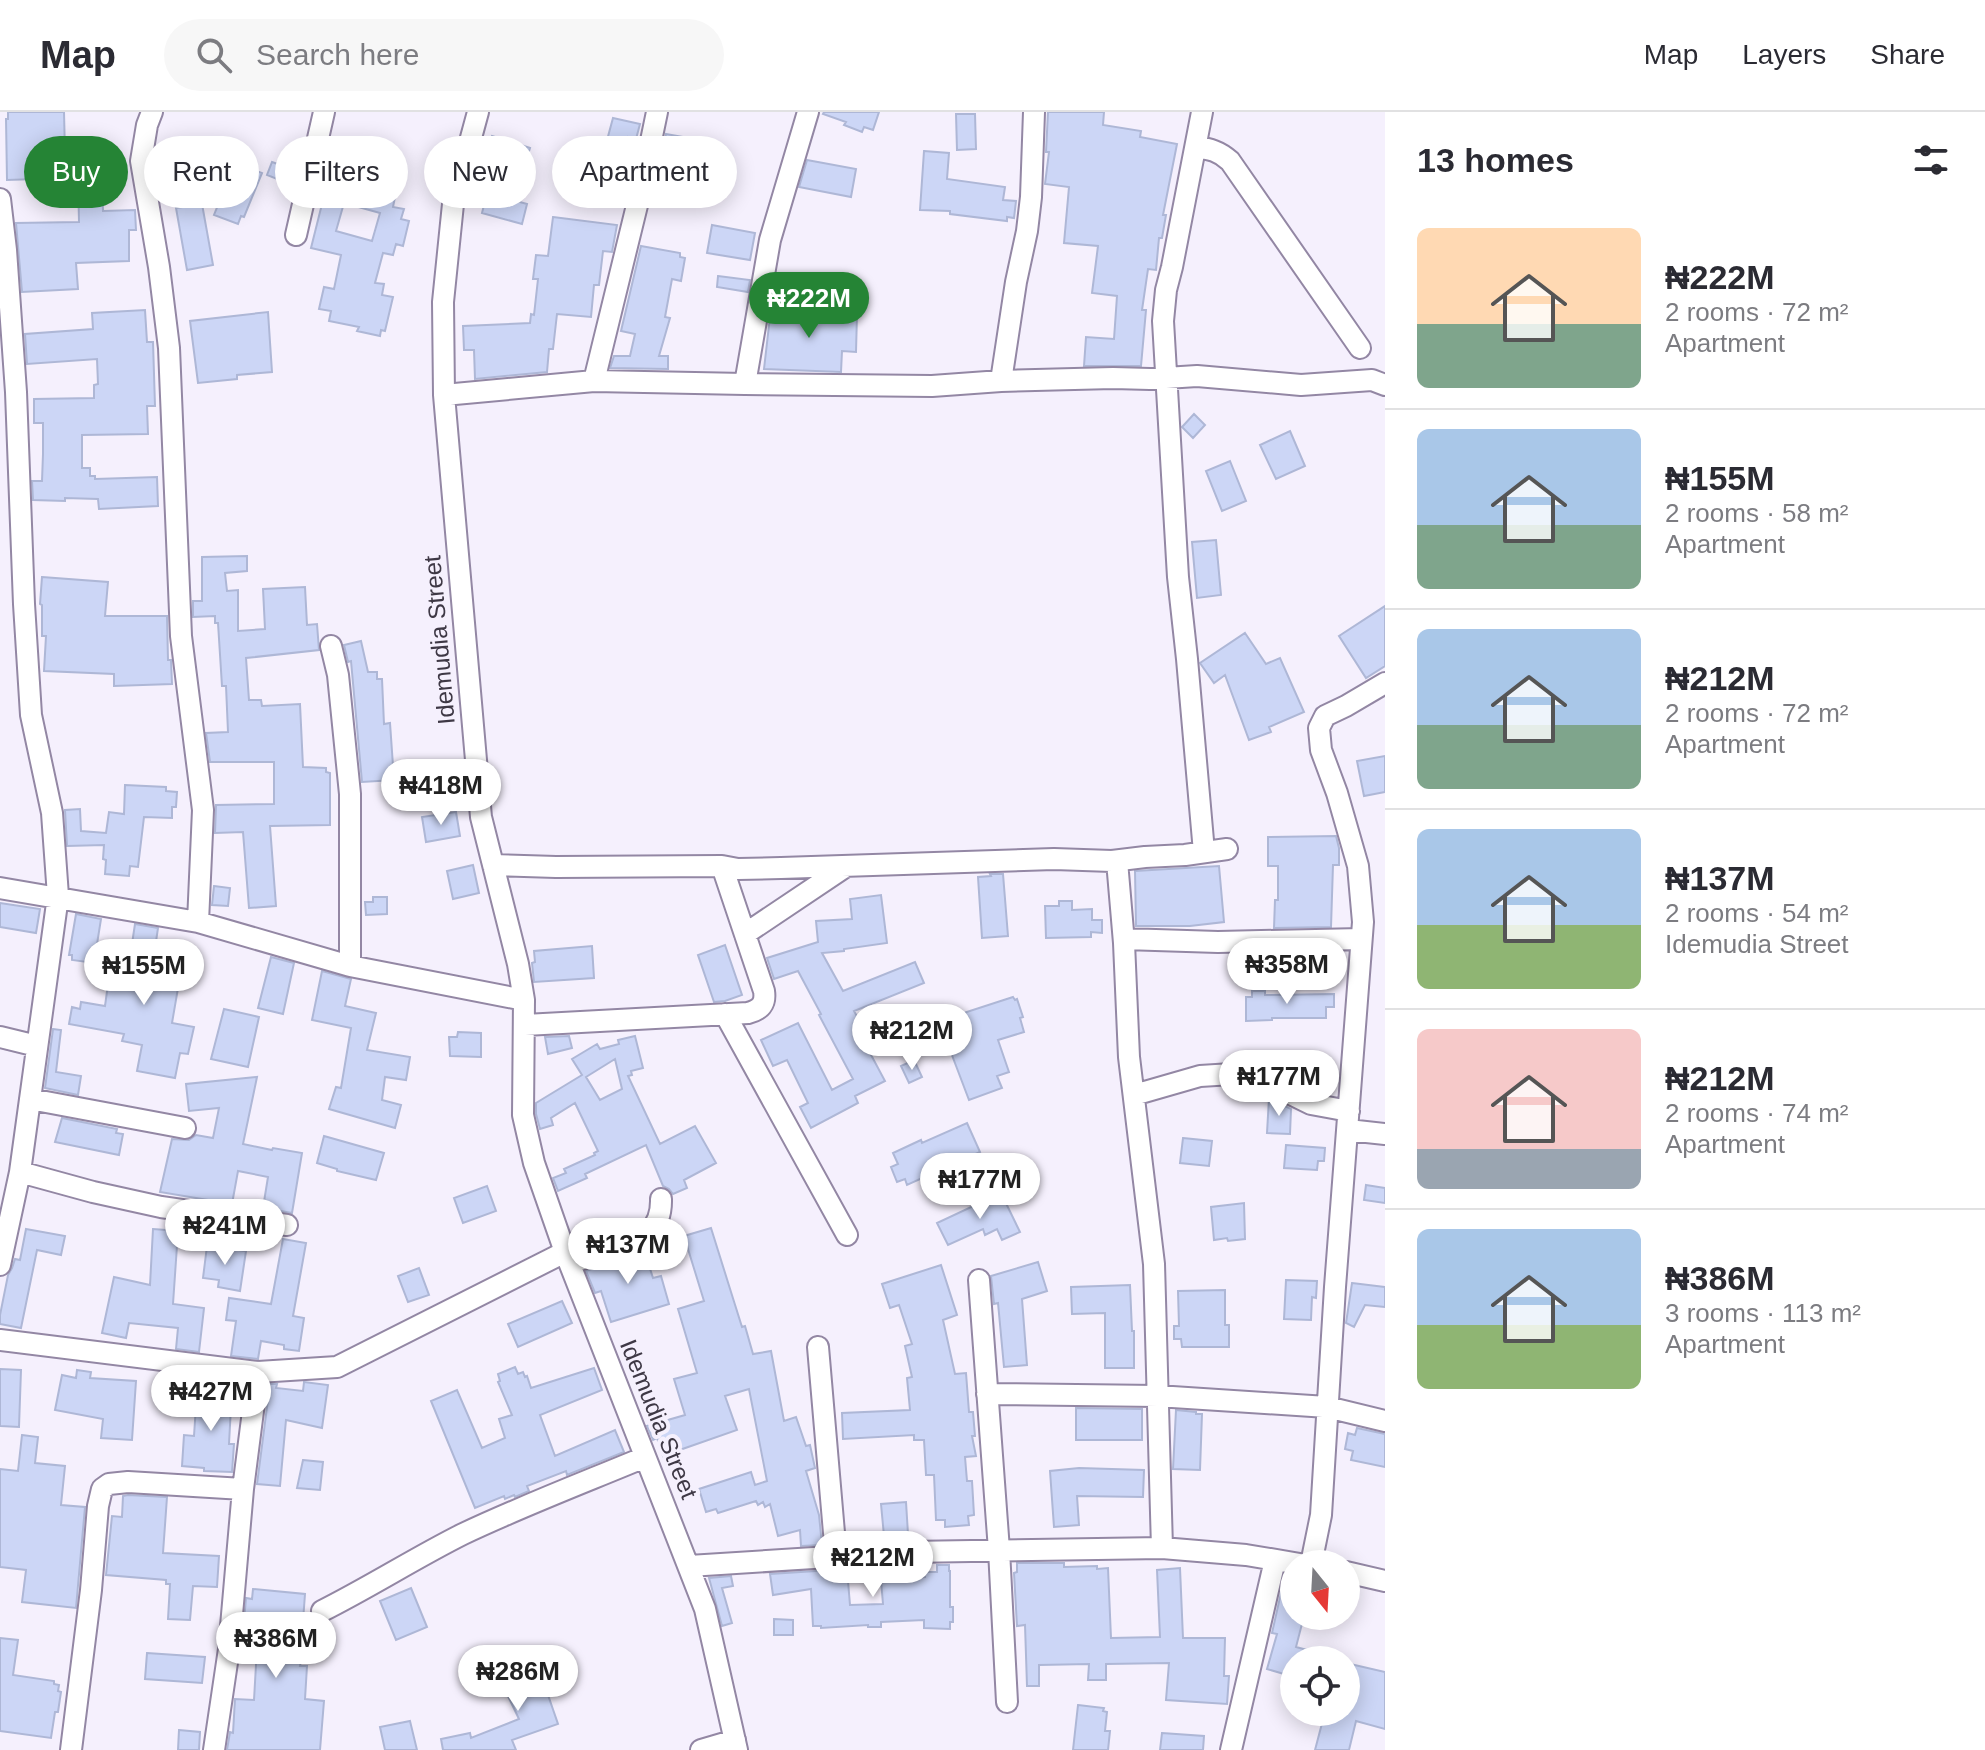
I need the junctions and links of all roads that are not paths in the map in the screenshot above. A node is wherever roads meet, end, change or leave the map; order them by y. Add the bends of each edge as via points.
1 (152, 112) edge
2 (324, 112) edge
3 (478, 112) edge
4 (657, 112) edge
5 (808, 112) edge
6 (1034, 112) edge
7 (1202, 112) edge
8 (1196, 147) junction
9 (0, 199) edge
10 (296, 235) dead end
11 (1360, 348) dead end
12 (1167, 378) junction
13 (594, 381) junction
14 (1001, 381) junction
15 (745, 384) junction
16 (1385, 385) edge
17 (444, 395) junction
18 (331, 646) dead end
19 (1385, 683) edge
20 (1227, 849) dead end
21 (1204, 852) junction
22 (1117, 861) junction
23 (493, 865) junction
24 (722, 866) junction
25 (845, 867) junction
26 (0, 888) edge
27 (58, 896) junction
28 (198, 922) junction
29 (745, 934) junction
30 (1124, 939) junction
31 (1361, 939) junction
32 (350, 966) junction
33 (524, 1000) junction
34 (725, 1014) junction
35 (525, 1025) junction
36 (0, 1037) edge
37 (37, 1046) junction
38 (1134, 1095) junction
39 (30, 1099) junction
40 (1348, 1120) junction
41 (185, 1128) dead end
42 (1385, 1134) edge
43 (12, 1179) edge
44 (661, 1199) dead end
45 (287, 1225) dead end
46 (847, 1235) dead end
47 (568, 1258) junction
48 (0, 1265) edge
49 (979, 1280) dead end
50 (0, 1340) edge
51 (818, 1347) dead end
52 (258, 1372) junction
53 (987, 1394) junction
54 (1157, 1396) junction
55 (1327, 1407) junction
56 (1385, 1421) edge
57 (645, 1457) junction
58 (243, 1489) junction
59 (1162, 1548) junction
60 (999, 1550) junction
61 (1314, 1550) edge
62 (836, 1556) junction
63 (1275, 1560) junction
64 (1280, 1561) edge
65 (689, 1566) junction
66 (1360, 1575) edge
67 (1385, 1581) edge
68 (322, 1611) dead end
69 (1007, 1702) dead end
70 (736, 1745) edge
71 (71, 1750) edge
72 (214, 1750) edge
73 (701, 1750) edge
74 (1231, 1750) edge

1 - 28 street via 141,161 169,348 181,636 203,810
2 - 10 street
3 - 17 street, Idemudia Street via 453,204 443,302
4 - 13 street
5 - 15 street via 770,240
6 - 14 street via 1027,231
7 - 8 street
8 - 11 street via 1222,153 1230,161
8 - 12 street via 1166,290
9 - 27 street via 16,392 31,715 52,813
12 - 14 street
12 - 16 street via 1301,385 1372,380
12 - 21 street via 1178,577
13 - 15 street
13 - 17 street
14 - 15 street via 932,386
17 - 23 street, Idemudia Street via 481,817
18 - 32 street via 350,794
19 - 31 street via 1325,716 1319,728 1321,750 1358,866
20 - 21 street
21 - 22 street
22 - 25 street
22 - 30 street
23 - 24 street
23 - 33 street, Idemudia Street
24 - 25 street
24 - 29 street
25 - 29 street
26 - 27 street
27 - 28 street
27 - 37 street
28 - 32 street
29 - 34 street via 765,998 756,1011
30 - 31 street
30 - 38 street
31 - 40 street
32 - 33 street
33 - 35 street, Idemudia Street
34 - 35 street
34 - 46 street
35 - 47 street, Idemudia Street via 523,1115
36 - 37 street
37 - 39 street
38 - 40 street via 1200,1076 1232,1074 1258,1078
38 - 54 street via 1154,1264
39 - 41 street
39 - 43 street
40 - 42 street
40 - 55 street
43 - 45 street
43 - 48 street
44 - 47 street via 650,1233
47 - 52 street via 337,1367
47 - 57 street, Idemudia Street
49 - 53 street
50 - 52 street
51 - 62 street
52 - 58 street
53 - 54 street
53 - 60 street
54 - 55 street
54 - 59 street
55 - 56 street
55 - 61 street
57 - 65 street, Idemudia Street
57 - 68 street via 466,1533
58 - 71 street via 128,1482 102,1489
58 - 72 street
59 - 60 street
59 - 63 street
60 - 62 street
60 - 69 street
62 - 65 street
63 - 64 street
63 - 74 street
65 - 70 street, Idemudia Street via 705,1609
66 - 67 street
70 - 73 street

